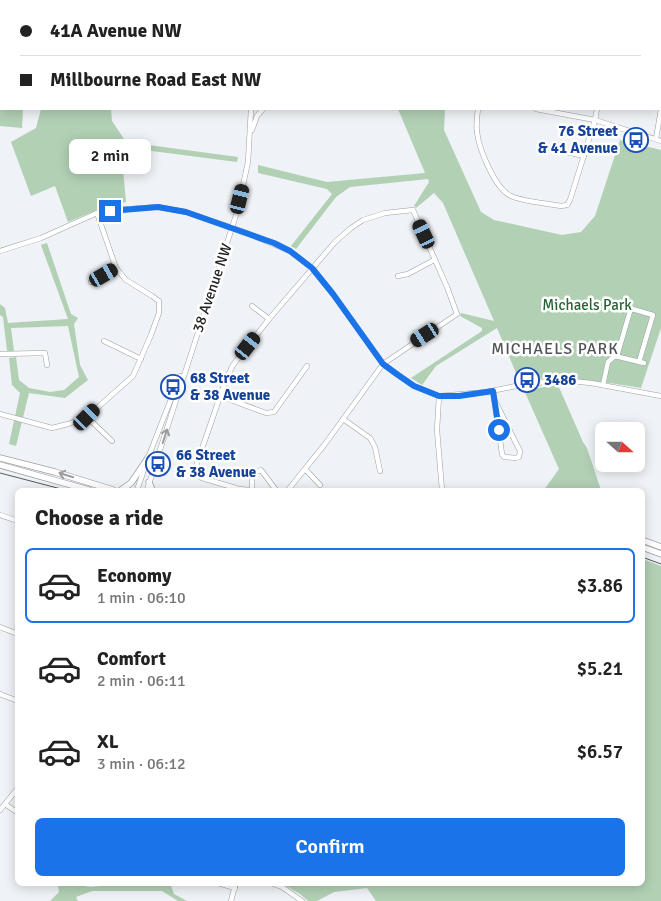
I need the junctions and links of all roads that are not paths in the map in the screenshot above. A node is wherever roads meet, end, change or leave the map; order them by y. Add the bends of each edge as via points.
1 (251, 110) edge
2 (262, 110) edge
3 (478, 110) edge
4 (541, 110) edge
5 (597, 110) edge
6 (661, 110) edge
7 (595, 120) junction
8 (250, 133) junction
9 (659, 140) edge
10 (540, 146) dead end
11 (584, 156) junction
12 (97, 213) junction
13 (232, 227) junction
14 (0, 251) edge
15 (434, 260) junction
16 (116, 268) junction
17 (312, 268) junction
18 (398, 276) dead end
19 (91, 282) dead end
20 (252, 306) dead end
21 (622, 306) dead end
22 (631, 308) junction
23 (269, 319) junction
24 (104, 341) dead end
25 (191, 349) junction
26 (0, 354) edge
27 (617, 356) junction
28 (141, 358) junction
29 (383, 364) junction
30 (48, 365) dead end
31 (307, 366) dead end
32 (133, 376) junction
33 (136, 381) dead end
34 (603, 385) junction
35 (493, 391) junction
36 (220, 396) junction
37 (439, 396) junction
38 (661, 396) edge
39 (495, 401) junction
40 (0, 414) edge
41 (87, 417) junction
42 (343, 419) junction
43 (112, 441) dead end
44 (0, 458) edge
45 (148, 458) junction
46 (0, 465) edge
47 (306, 470) junction
48 (380, 471) dead end
49 (149, 482) junction
50 (320, 485) dead end
51 (82, 488) edge
52 (107, 488) edge
53 (124, 488) edge
54 (138, 488) edge
55 (147, 488) edge
56 (151, 488) edge
57 (236, 488) edge
58 (251, 488) edge
59 (274, 488) edge
60 (290, 488) edge
61 (442, 488) edge
62 (0, 515) edge
63 (15, 521) edge
64 (645, 541) edge
65 (661, 547) edge
66 (645, 548) edge
67 (661, 554) edge
68 (0, 627) edge
69 (15, 633) edge
70 (0, 694) edge
71 (15, 700) edge
72 (15, 792) edge
73 (5, 804) junction
74 (0, 810) edge
75 (15, 811) edge
76 (235, 886) edge
77 (279, 886) edge
78 (301, 900) edge
79 (231, 901) edge

1 - 8 street, 38 Avenue NW
2 - 8 street
3 - 11 street via 476,132 484,155 499,186 513,197 567,205
4 - 7 street
5 - 7 street
6 - 9 street
7 - 9 street
7 - 11 street
8 - 13 street, 38 Avenue NW via 248,163
10 - 11 street
12 - 13 street via 158,207 194,214
12 - 14 street via 41,238
12 - 16 street
13 - 17 street via 290,251
13 - 25 street, 38 Avenue NW
15 - 17 street via 412,210 363,220 335,242
15 - 18 street
15 - 29 street via 457,314
16 - 19 street
16 - 28 street via 126,280 160,304
17 - 23 street
17 - 29 street
20 - 23 street
21 - 22 street
22 - 27 street
22 - 27 street via 653,315 642,362
23 - 36 street via 233,365
24 - 28 street
25 - 45 street, 38 Avenue NW
49 -> 25 street, 38 Avenue NW
26 - 30 street via 45,353
27 - 34 street via 608,362
28 - 32 street
29 - 37 street via 414,386
29 - 42 street
31 - 36 street via 274,412 266,413
32 - 33 street
32 - 41 street
34 - 35 street via 561,380
34 - 38 street
35 - 37 street
35 - 39 street
36 - 57 street via 196,469 202,478
37 - 61 street via 437,430
39 - 39 street via 502,454 504,457 519,457 520,451
40 - 41 street via 52,428
41 - 43 street
42 - 47 street
42 - 48 street via 370,438
52 -> 44 main road
45 - 53 main road
45 - 54 street, 38 Avenue NW
46 - 51 main road
47 - 50 street
47 - 60 street
49 - 55 street, 38 Avenue NW
49 - 56 main road
58 - 59 street via 252,473 261,470
62 - 63 street
64 - 65 main road
66 - 67 main road
68 - 69 street
70 - 71 street
72 - 73 street
73 - 74 street
73 - 75 street
76 - 79 street
77 - 78 street

